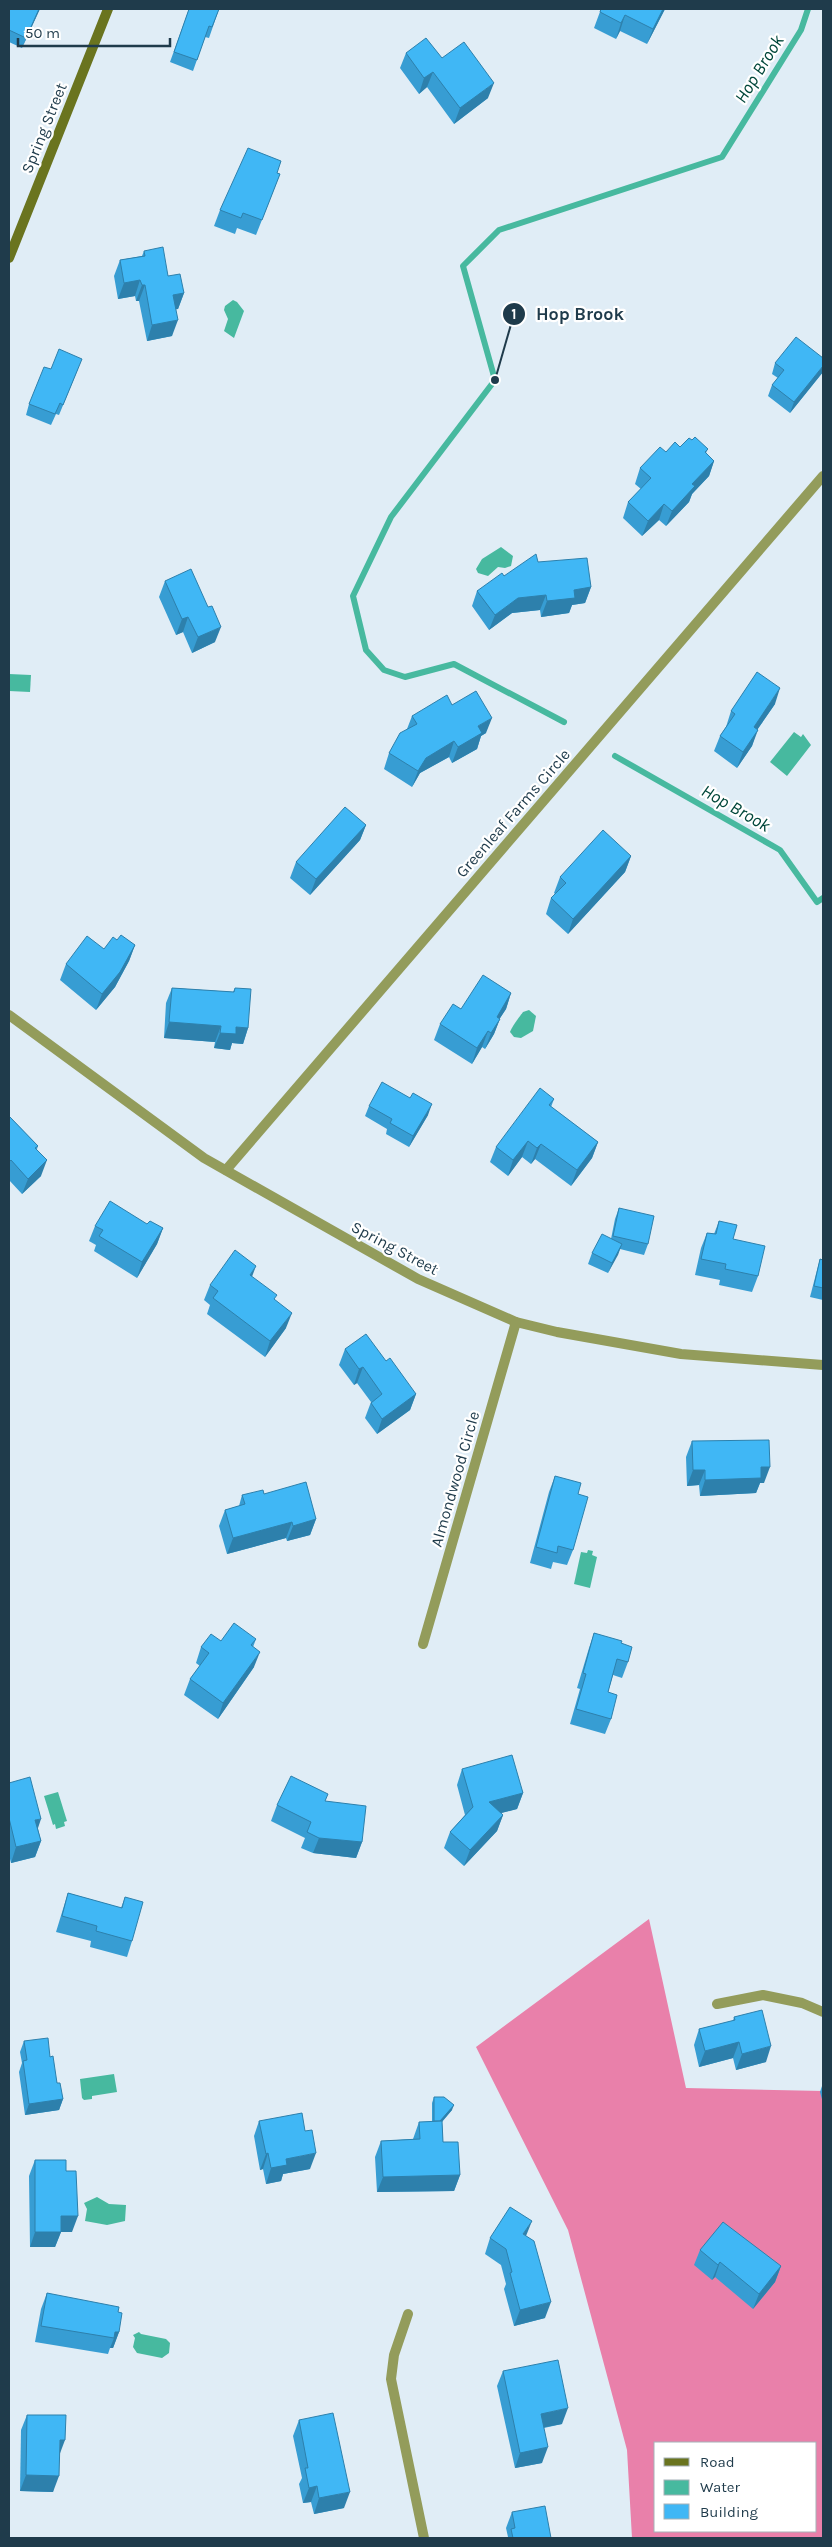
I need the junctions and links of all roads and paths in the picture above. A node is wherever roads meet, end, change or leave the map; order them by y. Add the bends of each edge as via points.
1 (108, 9) edge
2 (9, 258) edge
3 (823, 476) edge
4 (9, 1015) edge
5 (226, 1170) junction
6 (516, 1322) junction
7 (823, 1364) edge
8 (423, 1644) dead end
9 (717, 2004) dead end
10 (823, 2012) edge
11 (408, 2314) dead end
12 (424, 2538) edge

1 - 2 street, Spring Street
3 - 5 street, Greenleaf Farms Circle
4 - 5 street, Spring Street via 204,1158
5 - 6 street, Spring Street via 418,1279
6 - 7 street, Spring Street via 680,1354
6 - 8 street, Almondwood Circle
9 - 10 street via 763,1995 802,2002
11 - 12 street via 394,2355 391,2379

